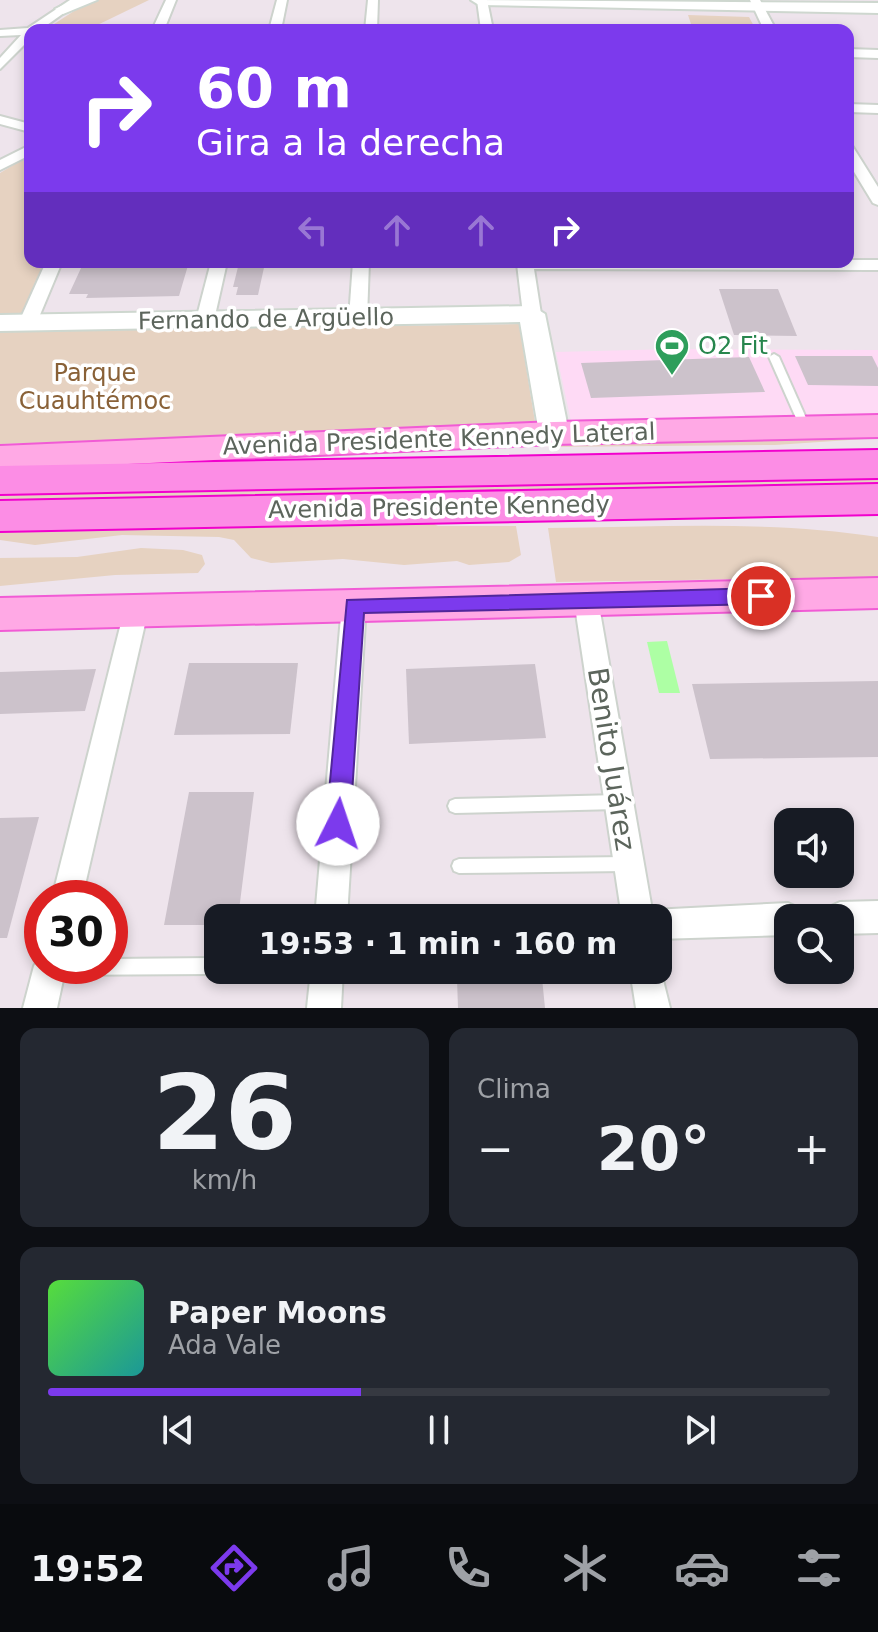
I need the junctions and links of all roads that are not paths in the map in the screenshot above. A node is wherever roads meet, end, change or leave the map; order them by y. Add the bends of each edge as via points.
1 (89, 0) edge
2 (171, 0) edge
3 (282, 0) edge
4 (373, 0) edge
5 (481, 0) edge
6 (70, 4) edge
7 (757, 4) edge
8 (878, 8) edge
9 (41, 24) edge
10 (161, 24) edge
11 (276, 24) edge
12 (371, 24) edge
13 (486, 24) edge
14 (767, 24) edge
15 (24, 31) edge
16 (0, 33) edge
17 (24, 39) edge
18 (854, 53) edge
19 (878, 54) edge
20 (0, 65) edge
21 (854, 108) edge
22 (878, 109) edge
23 (0, 120) edge
24 (24, 126) edge
25 (24, 152) edge
26 (854, 157) edge
27 (0, 166) edge
28 (872, 177) edge
29 (878, 200) edge
30 (854, 265) edge
31 (878, 265) edge
32 (51, 268) edge
33 (218, 268) edge
34 (361, 268) edge
35 (526, 268) edge
36 (532, 314) junction
37 (358, 318) junction
38 (205, 320) junction
39 (28, 322) junction
40 (0, 323) edge
41 (774, 357) dead end
42 (878, 426) edge
43 (805, 427) junction
44 (554, 433) junction
45 (878, 441) edge
46 (0, 458) edge
47 (878, 464) edge
48 (615, 468) junction
49 (352, 474) junction
50 (0, 480) edge
51 (878, 499) edge
52 (588, 504) junction
53 (0, 516) edge
54 (878, 523) edge
55 (878, 593) edge
56 (586, 600) junction
57 (354, 605) junction
58 (136, 611) junction
59 (0, 614) edge
60 (619, 802) junction
61 (455, 806) dead end
62 (629, 864) junction
63 (459, 866) dead end
64 (71, 880) edge
65 (332, 904) edge
66 (636, 904) edge
67 (878, 917) edge
68 (854, 918) edge
69 (774, 919) edge
70 (672, 923) edge
71 (204, 966) edge
72 (128, 967) edge
73 (46, 984) edge
74 (326, 984) edge
75 (649, 984) edge
76 (40, 1008) edge
77 (324, 1008) edge
78 (653, 1008) edge

1 - 6 street
2 - 10 street
3 - 11 street
4 - 12 street
5 - 7 street
5 - 13 street
6 - 9 street
7 - 8 street
7 - 14 street
15 - 16 street
17 - 20 street
18 - 19 street
21 - 22 street
23 - 24 street
25 - 27 street
26 - 28 street
28 - 29 street
30 - 31 street
32 - 39 street
33 - 38 street
34 - 37 street
35 - 36 street
36 - 37 street, Fernando de Argüello
36 - 44 street
37 - 38 street, Fernando de Argüello
38 - 39 street, Fernando de Argüello
39 - 40 street, Fernando de Argüello
41 - 43 lane
42 - 43 main road, Avenida Presidente Kennedy Lateral
43 - 44 main road, Avenida Presidente Kennedy Lateral
44 - 46 main road, Avenida Presidente Kennedy Lateral
45 - 48 highway
46 - 49 highway
47 - 48 highway, Avenida Presidente Kennedy
48 - 49 highway, Avenida Presidente Kennedy
49 - 50 highway, Avenida Presidente Kennedy
51 - 52 highway, Avenida Presidente Kennedy
52 - 53 highway, Avenida Presidente Kennedy
52 - 54 highway
55 - 56 main road
56 - 57 main road
56 - 60 street, Benito Juárez
57 - 58 main road
57 - 65 street
58 - 59 main road
58 - 64 street
60 - 61 lane
60 - 62 street, Benito Juárez
62 - 63 lane
62 - 66 street, Benito Juárez
67 - 68 street
69 - 70 street
71 - 72 lane
73 - 76 street
74 - 77 street
75 - 78 street

